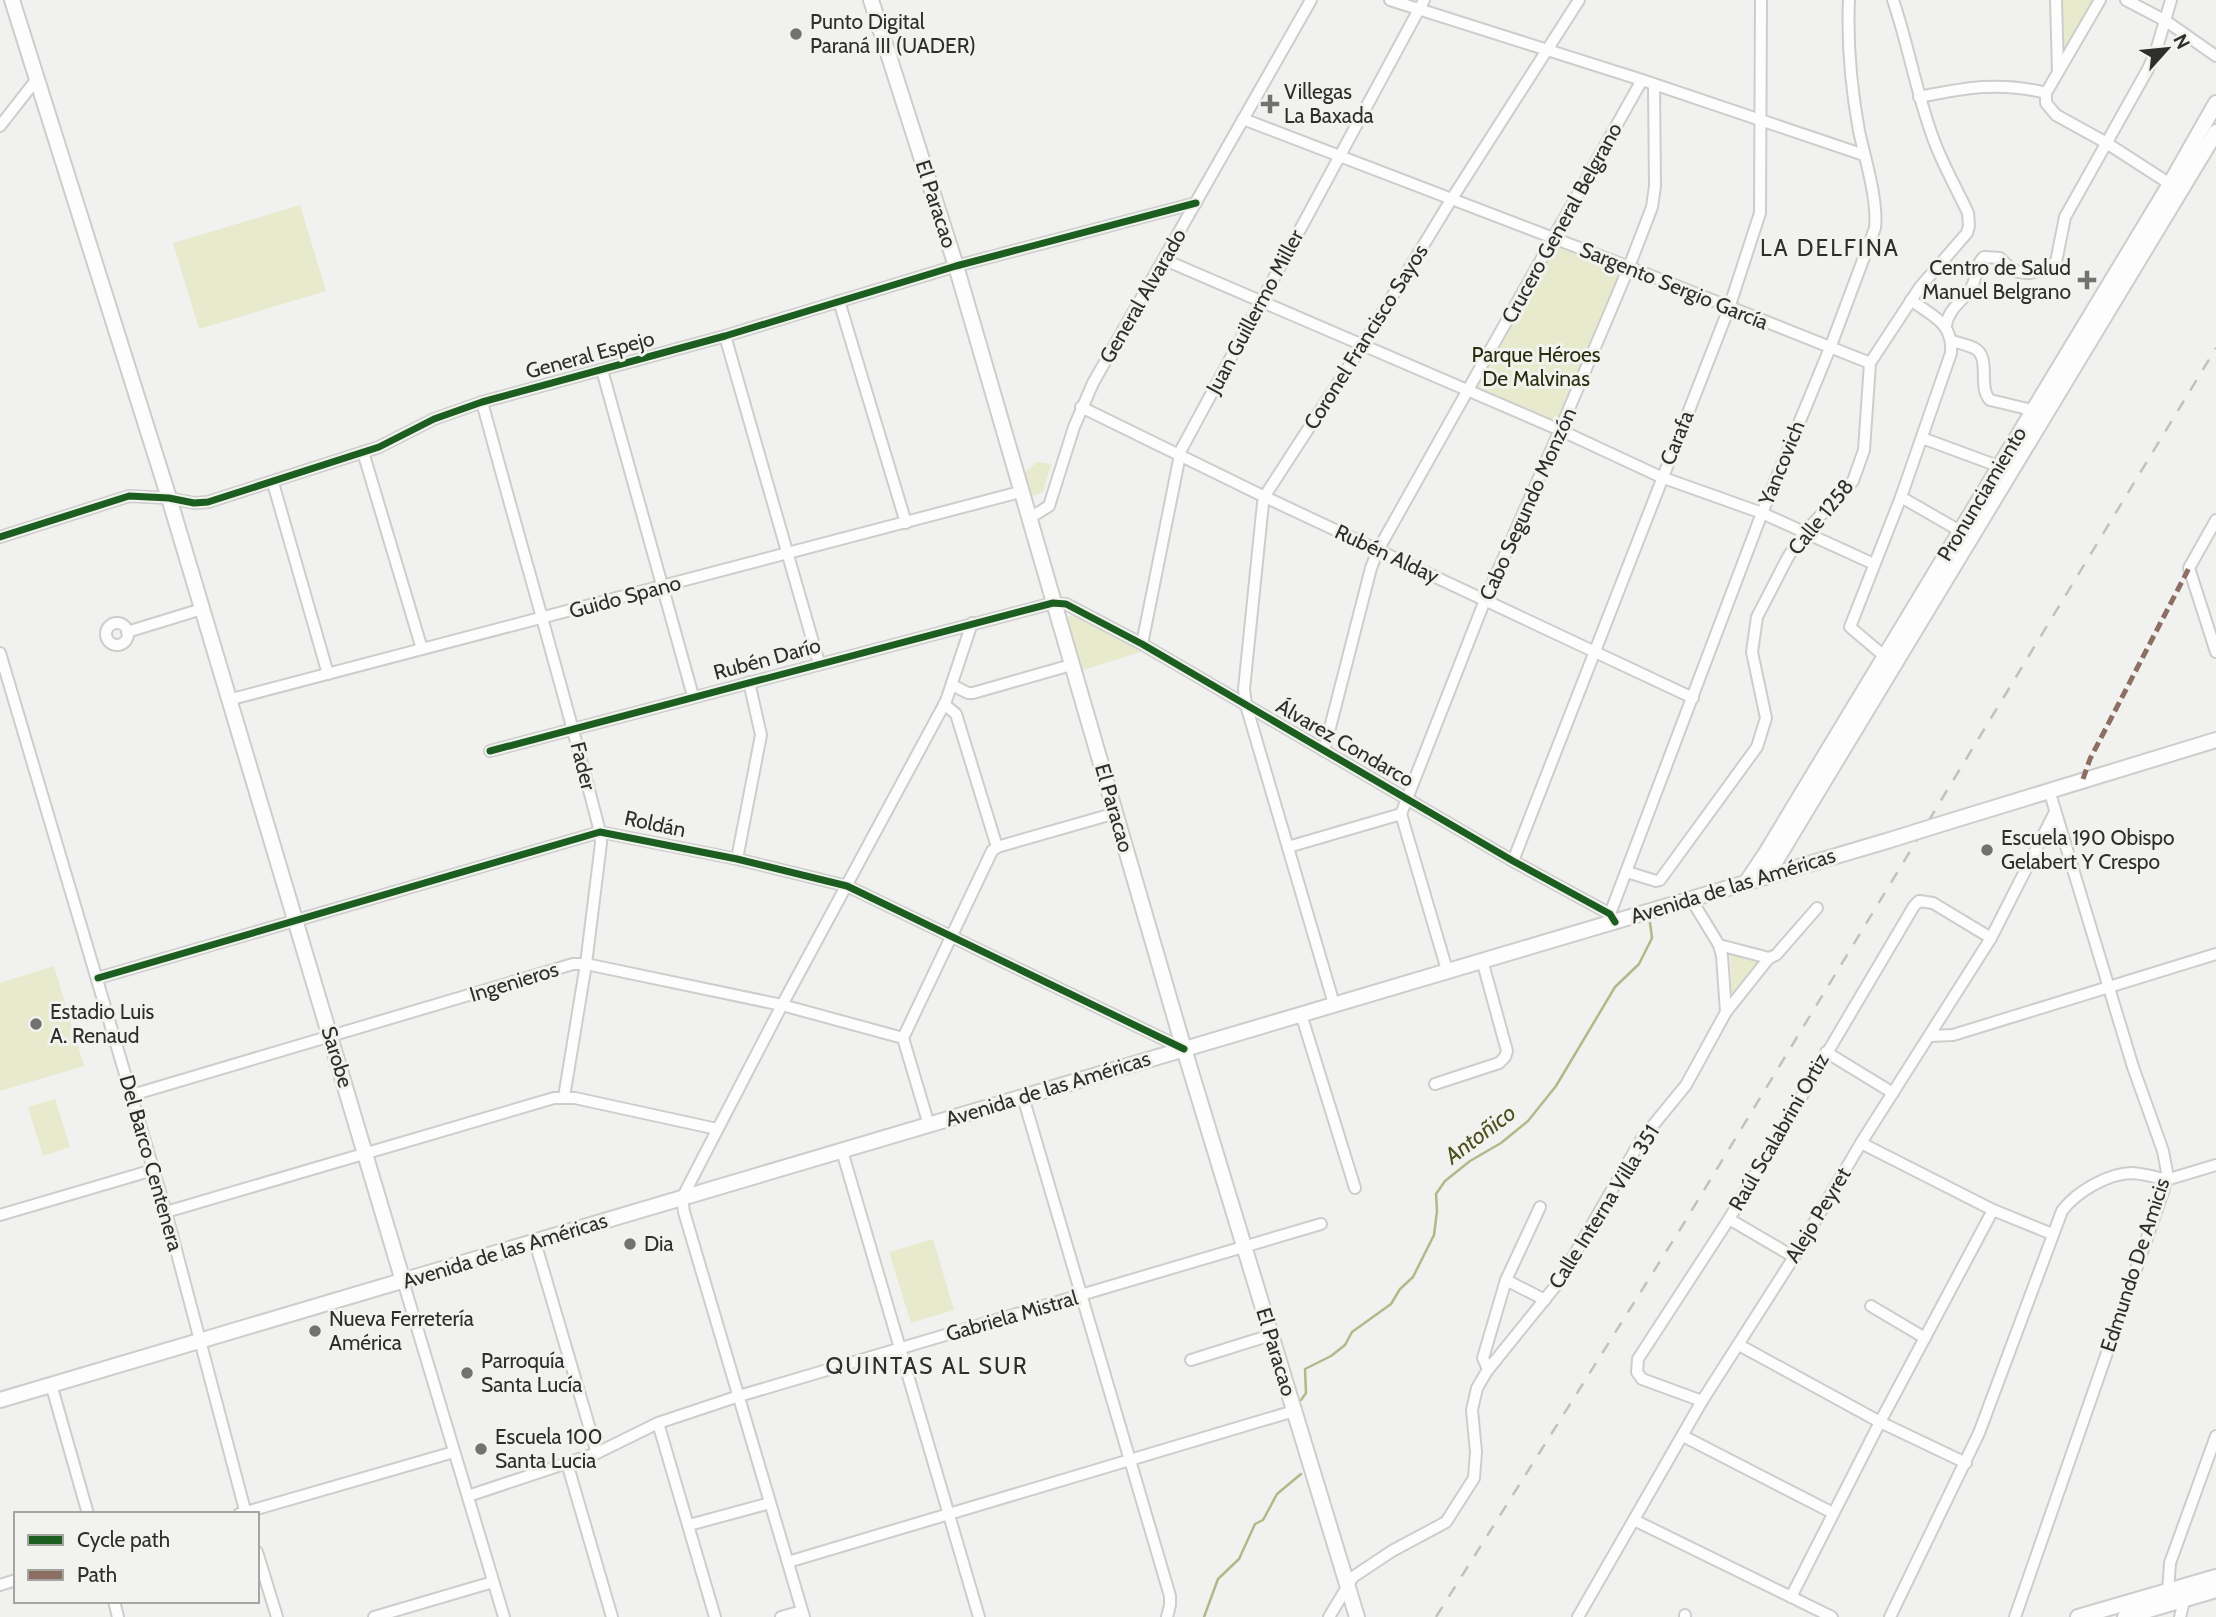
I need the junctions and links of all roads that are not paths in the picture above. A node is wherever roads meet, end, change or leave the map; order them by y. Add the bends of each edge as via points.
1 (12, 0) edge
2 (871, 0) edge
3 (1311, 0) edge
4 (1390, 0) edge
5 (1579, 0) edge
6 (1761, 0) edge
7 (1849, 0) edge
8 (1893, 0) edge
9 (2056, 0) edge
10 (2100, 0) edge
11 (2126, 0) edge
12 (2171, 0) edge
13 (1421, 5) edge
14 (2166, 21) junction
15 (1548, 50) junction
16 (2216, 56) edge
17 (2058, 72) junction
18 (36, 80) junction
19 (1642, 80) junction
20 (1654, 85) junction
21 (1919, 97) junction
22 (2046, 98) junction
23 (2216, 103) edge
24 (1243, 119) junction
25 (1762, 120) junction
26 (0, 126) edge
27 (2216, 132) edge
28 (2105, 142) junction
29 (1864, 155) junction
30 (1338, 156) junction
31 (2170, 184) junction
32 (1451, 200) junction
33 (1196, 203) junction
34 (1554, 239) junction
35 (1165, 260) junction
36 (956, 266) junction
37 (1629, 267) junction
38 (1911, 300) junction
39 (838, 301) junction
40 (1261, 302) junction
41 (1728, 308) junction
42 (1945, 325) junction
43 (725, 335) junction
44 (1952, 341) junction
45 (1362, 346) junction
46 (1829, 348) junction
47 (1870, 363) junction
48 (602, 370) junction
49 (1468, 391) junction
50 (482, 402) junction
51 (1081, 407) junction
52 (2032, 411) junction
53 (1560, 430) junction
54 (1922, 438) junction
55 (363, 452) junction
56 (1178, 455) junction
57 (1998, 466) junction
58 (1661, 477) junction
59 (273, 483) junction
60 (1020, 492) junction
61 (1265, 497) junction
62 (1901, 497) junction
63 (169, 498) junction
64 (1762, 513) junction
65 (1028, 519) junction
66 (2216, 520) edge
67 (906, 523) junction
68 (1960, 531) junction
69 (1804, 533) junction
70 (0, 537) edge
71 (1378, 550) junction
72 (788, 555) junction
73 (1874, 564) junction
74 (663, 587) junction
75 (1485, 600) junction
76 (1053, 603) junction
77 (202, 609) junction
78 (541, 619) junction
79 (972, 623) junction
80 (127, 632) dead end
81 (1142, 644) junction
82 (422, 649) junction
83 (1594, 652) junction
84 (2216, 652) edge
85 (0, 653) edge
86 (1883, 655) junction
87 (819, 663) junction
88 (1071, 665) junction
89 (328, 674) junction
90 (749, 682) junction
91 (953, 685) junction
92 (693, 696) junction
93 (1693, 698) junction
94 (228, 700) junction
95 (944, 704) junction
96 (1246, 705) junction
97 (574, 729) junction
98 (2216, 740) edge
99 (490, 751) dead end
100 (1324, 751) junction
101 (2049, 790) junction
102 (1406, 798) junction
103 (2055, 812) junction
104 (1116, 813) junction
105 (1401, 814) junction
106 (600, 832) junction
107 (1790, 835) junction
108 (997, 847) junction
109 (1288, 847) junction
110 (737, 859) junction
111 (1513, 860) junction
112 (1798, 866) junction
113 (1627, 872) junction
114 (1766, 877) junction
115 (1746, 883) junction
116 (847, 886) junction
117 (1691, 899) junction
118 (1817, 908) dead end
119 (1613, 918) junction
120 (296, 921) junction
121 (952, 937) junction
122 (1991, 938) junction
123 (1719, 945) junction
124 (2216, 954) edge
125 (1769, 958) junction
126 (1482, 960) junction
127 (586, 964) junction
128 (1447, 970) junction
129 (98, 978) junction
130 (2108, 987) junction
131 (1334, 1004) junction
132 (782, 1005) junction
133 (1726, 1012) junction
134 (1301, 1014) junction
135 (1930, 1036) junction
136 (331, 1037) junction
137 (903, 1038) junction
138 (1184, 1049) junction
139 (1826, 1052) junction
140 (1435, 1084) dead end
141 (1893, 1093) junction
142 (132, 1095) junction
143 (564, 1097) junction
144 (1023, 1097) junction
145 (929, 1125) junction
146 (717, 1129) junction
147 (1861, 1143) junction
148 (842, 1151) junction
149 (366, 1153) junction
150 (2216, 1165) edge
151 (153, 1170) junction
152 (2166, 1180) junction
153 (1355, 1188) dead end
154 (682, 1198) junction
155 (1540, 1207) dead end
156 (1993, 1210) junction
157 (166, 1212) junction
158 (0, 1215) edge
159 (1729, 1219) junction
160 (1321, 1224) dead end
161 (2052, 1234) junction
162 (536, 1242) junction
163 (1244, 1247) junction
164 (1794, 1256) junction
165 (1506, 1280) junction
166 (403, 1281) junction
167 (1081, 1296) junction
168 (1545, 1300) junction
169 (1871, 1306) dead end
170 (1271, 1335) junction
171 (1925, 1338) junction
172 (199, 1341) junction
173 (1739, 1345) junction
174 (901, 1349) junction
175 (1192, 1360) dead end
176 (1488, 1369) junction
177 (51, 1384) junction
178 (739, 1396) junction
179 (0, 1400) edge
180 (1702, 1401) junction
181 (1294, 1411) junction
182 (1880, 1422) junction
183 (658, 1423) junction
184 (1683, 1436) junction
185 (2216, 1436) edge
186 (454, 1452) junction
187 (597, 1453) junction
188 (1129, 1459) junction
189 (567, 1463) junction
190 (1966, 1463) junction
191 (468, 1496) junction
192 (770, 1503) junction
193 (87, 1512) edge
194 (243, 1512) edge
195 (246, 1512) edge
196 (1833, 1513) junction
197 (948, 1514) junction
198 (1634, 1520) junction
199 (689, 1525) junction
200 (259, 1558) edge
201 (788, 1562) junction
202 (2216, 1577) edge
203 (493, 1582) junction
204 (2195, 1583) junction
205 (1348, 1587) junction
206 (2216, 1590) edge
207 (2168, 1591) junction
208 (1791, 1597) junction
209 (2182, 1601) junction
210 (803, 1614) edge
211 (1168, 1615) edge
212 (277, 1617) edge
213 (374, 1617) edge
214 (504, 1617) edge
215 (612, 1617) edge
216 (715, 1617) edge
217 (781, 1617) edge
218 (979, 1617) edge
219 (1329, 1617) edge
220 (1357, 1617) edge
221 (1578, 1617) edge
222 (1832, 1617) edge
223 (1890, 1617) edge
224 (2015, 1617) edge
225 (2078, 1617) edge
226 (2125, 1617) edge
227 (2180, 1617) edge

1 - 18 main road, Sarobe
2 - 36 main road, El Paracao
3 - 24 street, General Alvarado
4 - 13 street
5 - 15 street, Coronel Francisco Sayos
6 - 25 street, Carafa
7 - 29 street, Yancovich via 1850,66
8 - 21 street, Calle 1258
9 - 17 street
10 - 17 street
11 - 14 street
12 - 14 street
13 - 15 street
13 - 30 street, Juan Guillermo Miller
14 - 16 street
14 - 28 street via 2148,69
15 - 19 street
15 - 32 street, Coronel Francisco Sayos
17 - 22 street
18 - 26 street
18 - 63 main road, Sarobe
19 - 20 street
19 - 34 street, Crucero General Belgrano
20 - 25 street
20 - 37 street, Cabo Segundo Monzón via 1655,196
21 - 22 street via 1979,86 2026,88
21 - 38 street, Calle 1258 via 1968,213 1969,226
22 - 28 street via 2056,114
23 - 31 main road, Pronunciamiento
24 - 30 street, Sargento Sergio García
24 - 33 street, General Alvarado
25 - 29 street
25 - 41 street, Carafa via 1759,213
27 - 107 main road, Pronunciamiento
28 - 31 street
28 - 42 street via 2065,217 2056,262 2026,274 2011,270 2000,258 1984,257 1970,289
29 - 46 street, Yancovich via 1875,228
30 - 32 street, Sargento Sergio García
30 - 40 street, Juan Guillermo Miller
31 - 52 main road, Pronunciamiento
32 - 34 street, Sargento Sergio García
32 - 45 street, Coronel Francisco Sayos
33 - 35 street, General Alvarado
33 - 36 street, General Espejo
34 - 37 street, Sargento Sergio García
34 - 49 street, Crucero General Belgrano
35 - 40 street
35 - 51 street, General Alvarado
36 - 39 street, General Espejo
36 - 60 main road, El Paracao
37 - 41 street, Sargento Sergio García
37 - 53 street, Cabo Segundo Monzón
38 - 42 street
38 - 47 street, Calle 1258
39 - 43 street, General Espejo
39 - 67 street
40 - 45 street
40 - 56 street, Juan Guillermo Miller
41 - 46 street, Sargento Sergio García
41 - 58 street, Carafa
42 - 44 street
43 - 48 street, General Espejo
43 - 72 street
44 - 52 street via 1981,355 1990,400
44 - 54 street
45 - 49 street
45 - 61 street, Coronel Francisco Sayos
46 - 47 street, Sargento Sergio García
46 - 64 street, Yancovich
47 - 69 street, Calle 1258 via 1862,461 1853,481
48 - 50 street, General Espejo
48 - 74 street
49 - 53 street
49 - 71 street, Crucero General Belgrano
50 - 55 street, General Espejo
50 - 78 street, Fader
51 - 56 street, Rubén Alday
51 - 65 street, General Alvarado via 1049,506
52 - 57 main road, Pronunciamiento
53 - 58 street
53 - 75 street, Cabo Segundo Monzón
54 - 57 street
54 - 62 street
55 - 59 street, General Espejo
55 - 82 street
56 - 61 street, Rubén Alday
56 - 81 street, Juan Guillermo Miller
57 - 68 main road, Pronunciamiento
58 - 64 street
58 - 83 street, Carafa
59 - 63 street, General Espejo via 208,502
59 - 89 street
60 - 65 main road, El Paracao
60 - 67 street, Guido Spano
61 - 71 street, Rubén Alday
61 - 96 street, Coronel Francisco Sayos
62 - 68 street
62 - 73 street
63 - 70 street, General Espejo via 129,496
63 - 77 main road, Sarobe
64 - 69 street
64 - 93 street, Yancovich
65 - 76 main road, El Paracao
66 - 84 street via 2189,568
67 - 72 street, Guido Spano
68 - 86 main road, Pronunciamiento
69 - 73 street
69 - 113 street, Calle 1258 via 1765,599 1754,632 1752,652 1766,718 1757,747 1660,880
71 - 75 street, Rubén Alday
71 - 100 street, Crucero General Belgrano
72 - 74 street, Guido Spano
72 - 87 street
73 - 86 street via 1850,627
74 - 78 street, Guido Spano
74 - 92 street
75 - 83 street, Rubén Alday
75 - 102 street, Cabo Segundo Monzón
76 - 79 street, Rubén Darío
76 - 81 street, Álvarez Condarco via 1076,608
76 - 88 main road, El Paracao
77 - 80 street
77 - 94 main road, Sarobe
78 - 82 street, Guido Spano
78 - 97 street, Fader
79 - 87 street, Rubén Darío
79 - 91 street
81 - 96 street, Álvarez Condarco
82 - 89 street, Guido Spano
83 - 93 street, Rubén Alday
83 - 111 street, Carafa
85 - 129 street, Del Barco Centenera
86 - 115 main road, Pronunciamiento
87 - 90 street, Rubén Darío
88 - 91 street via 973,693
88 - 104 main road, El Paracao
89 - 94 street, Guido Spano
90 - 92 street, Rubén Darío
90 - 110 street via 761,735
91 - 95 street
92 - 97 street, Rubén Darío
93 - 113 street, Yancovich
94 - 120 main road, Sarobe
95 - 108 street via 956,713
95 - 116 street
96 - 100 street, Álvarez Condarco
96 - 109 street, Coronel Francisco Sayos
97 - 99 street, Rubén Darío
97 - 106 street, Fader
98 - 101 main road, Avenida de las Américas
100 - 102 street, Álvarez Condarco
101 - 103 street, Edmundo De Amicis
101 - 112 main road, Avenida de las Américas, bridge
102 - 105 street, Cabo Segundo Monzón
102 - 111 street, Álvarez Condarco
103 - 122 street, Alejo Peyret
103 - 130 street, Edmundo De Amicis
104 - 108 street
104 - 138 main road, El Paracao
105 - 109 street
105 - 128 street
106 - 110 street, Roldán
106 - 120 street, Roldán
106 - 127 street, Fader
107 - 112 main road
107 - 114 main road, Pronunciamiento
108 - 121 street
109 - 131 street, Coronel Francisco Sayos
110 - 116 street, Roldán
111 - 119 street, Álvarez Condarco
112 - 114 main road, Avenida de las Américas
113 - 119 street, Yancovich
114 - 115 main road, Avenida de las Américas
115 - 117 main road, Avenida de las Américas
116 - 121 street, Roldán
116 - 132 street
117 - 119 main road, Avenida de las Américas
117 - 123 street
118 - 125 street, Calle Interna Villa 351
119 - 126 main road, Avenida de las Américas
120 - 129 street, Roldán
120 - 136 main road, Sarobe
121 - 137 street
121 - 138 street, Roldán
122 - 135 street, Alejo Peyret
122 - 139 street, Raúl Scalabrini Ortiz via 1933,903 1919,901
123 - 125 street
123 - 133 street
124 - 130 street
125 - 133 street, Calle Interna Villa 351
126 - 128 main road, Avenida de las Américas
126 - 140 street via 1506,1057
127 - 132 street, Ingenieros
127 - 136 street, Ingenieros via 562,967
127 - 143 street, Fader
128 - 131 main road, Avenida de las Américas
129 - 142 street, Del Barco Centenera
130 - 135 street via 1953,1035
130 - 152 street, Edmundo De Amicis via 2163,1151
131 - 134 main road, Avenida de las Américas
132 - 137 street, Ingenieros
132 - 146 street
133 - 168 street, Calle Interna Villa 351 via 1686,1085 1641,1140
134 - 138 main road, Avenida de las Américas
134 - 153 street
135 - 141 street, Alejo Peyret
136 - 142 street, Ingenieros
136 - 149 main road, Sarobe
137 - 145 street
138 - 144 main road, Avenida de las Américas
138 - 163 main road, El Paracao
139 - 141 street
139 - 159 street, Raúl Scalabrini Ortiz
141 - 147 street, Alejo Peyret
142 - 151 street, Del Barco Centenera
143 - 146 street
143 - 149 street
144 - 145 main road, Avenida de las Américas
144 - 167 street
145 - 148 main road, Avenida de las Américas
146 - 154 street
147 - 156 street
147 - 164 street, Alejo Peyret
148 - 154 main road, Avenida de las Américas
148 - 174 street
149 - 157 street
149 - 166 main road, Sarobe
150 - 152 street
151 - 157 street, Del Barco Centenera
151 - 158 street
152 - 161 street via 2136,1173 2087,1188 2068,1202
152 - 224 street, Edmundo De Amicis
154 - 162 main road, Avenida de las Américas
154 - 178 street
155 - 165 street
156 - 161 street
156 - 171 street
157 - 172 street, Del Barco Centenera
159 - 164 street
159 - 180 street, Raúl Scalabrini Ortiz via 1636,1364 1643,1378
160 - 163 street, Gabriela Mistral
161 - 190 street
162 - 166 main road, Avenida de las Américas
162 - 187 street
163 - 167 street, Gabriela Mistral
163 - 170 main road, El Paracao
164 - 173 street, Alejo Peyret
165 - 168 street
165 - 176 street via 1483,1358
166 - 172 main road, Avenida de las Américas
166 - 186 street, Sarobe
167 - 174 street, Gabriela Mistral
167 - 188 street
168 - 176 street, Calle Interna Villa 351
169 - 171 street
170 - 175 street
170 - 181 main road, El Paracao
171 - 182 street
172 - 177 main road, Avenida de las Américas
172 - 194 street, Del Barco Centenera
173 - 180 street, Alejo Peyret
173 - 182 street
174 - 178 street, Gabriela Mistral
174 - 197 street
176 - 205 street, Calle Interna Villa 351 via 1472,1410 1474,1478 1452,1516 1353,1577
177 - 179 main road, Avenida de las Américas
177 - 193 street
178 - 183 street, Gabriela Mistral
178 - 192 street
180 - 184 street, Alejo Peyret
181 - 188 street
181 - 205 main road, El Paracao
182 - 190 street
182 - 196 street
183 - 187 street, Gabriela Mistral
183 - 199 street
184 - 196 street
184 - 198 street, Alejo Peyret
185 - 207 street via 2170,1563
186 - 191 street, Sarobe
186 - 195 street
187 - 189 street, Gabriela Mistral
188 - 197 street
188 - 211 street via 1170,1596
189 - 191 street, Gabriela Mistral
189 - 215 street
190 - 223 street
191 - 203 street, Sarobe
192 - 199 street
192 - 201 street
196 - 208 street
197 - 201 street
197 - 218 street
198 - 208 street
198 - 221 street, Alejo Peyret
199 - 216 street
200 - 212 street
201 - 210 street
202 - 204 main road
203 - 213 street
203 - 214 street, Sarobe
204 - 207 main road
204 - 209 street
205 - 219 street, Calle Interna Villa 351
205 - 220 main road, El Paracao
206 - 209 main road
207 - 209 street
207 - 225 main road
208 - 222 street
209 - 226 main road
209 - 227 street
210 - 217 street

